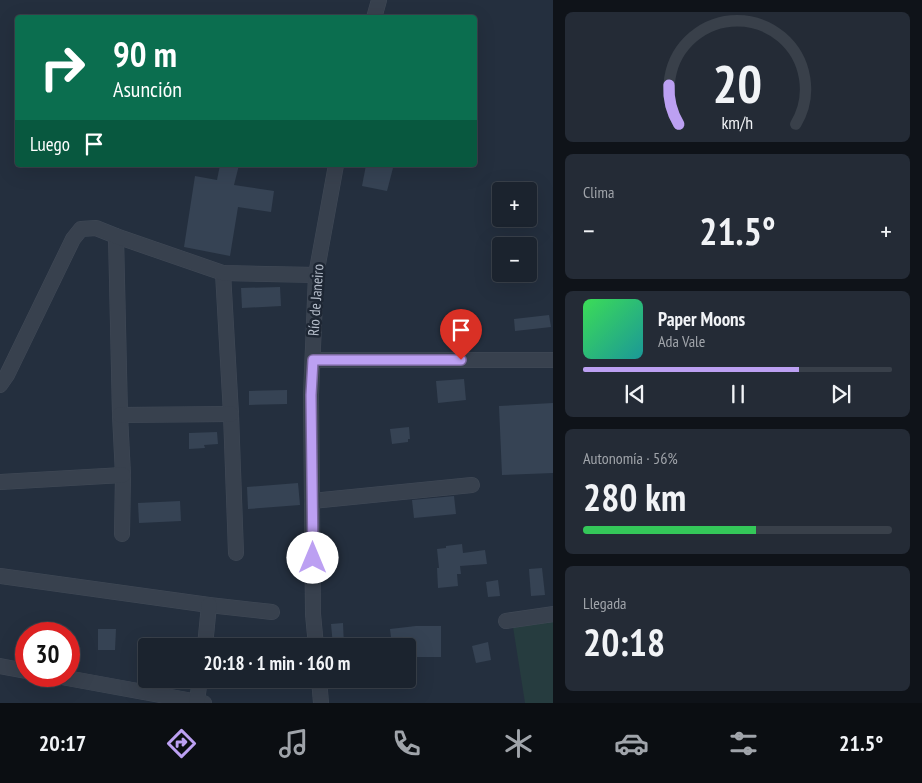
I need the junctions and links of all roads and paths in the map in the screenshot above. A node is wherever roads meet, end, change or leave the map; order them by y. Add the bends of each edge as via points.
1 (379, 0) edge
2 (375, 15) edge
3 (336, 167) edge
4 (116, 236) junction
5 (223, 273) junction
6 (316, 276) junction
7 (313, 360) junction
8 (553, 360) edge
9 (0, 385) edge
10 (120, 414) junction
11 (231, 414) junction
12 (123, 475) junction
13 (0, 482) edge
14 (472, 484) dead end
15 (312, 501) junction
16 (122, 534) dead end
17 (236, 553) dead end
18 (0, 576) edge
19 (209, 604) junction
20 (272, 612) dead end
21 (553, 614) edge
22 (506, 621) dead end
23 (206, 638) edge
24 (315, 638) edge
25 (0, 666) edge
26 (15, 669) edge
27 (80, 680) edge
28 (200, 688) edge
29 (320, 688) edge
30 (200, 702) edge
31 (321, 703) edge

1 - 2 street
3 - 6 street, Río de Janeiro
4 - 5 street
4 - 9 street via 96,228 81,229
4 - 10 street
5 - 6 street
5 - 11 street
6 - 7 street, Río de Janeiro
7 - 8 street
7 - 15 street, Río de Janeiro
10 - 11 street
10 - 12 street
11 - 17 street
12 - 13 street
12 - 16 street
14 - 15 street
15 - 24 street, Río de Janeiro
18 - 19 street
19 - 20 street
19 - 23 street
21 - 22 street
25 - 26 street
27 - 30 street
28 - 30 street
29 - 31 street

